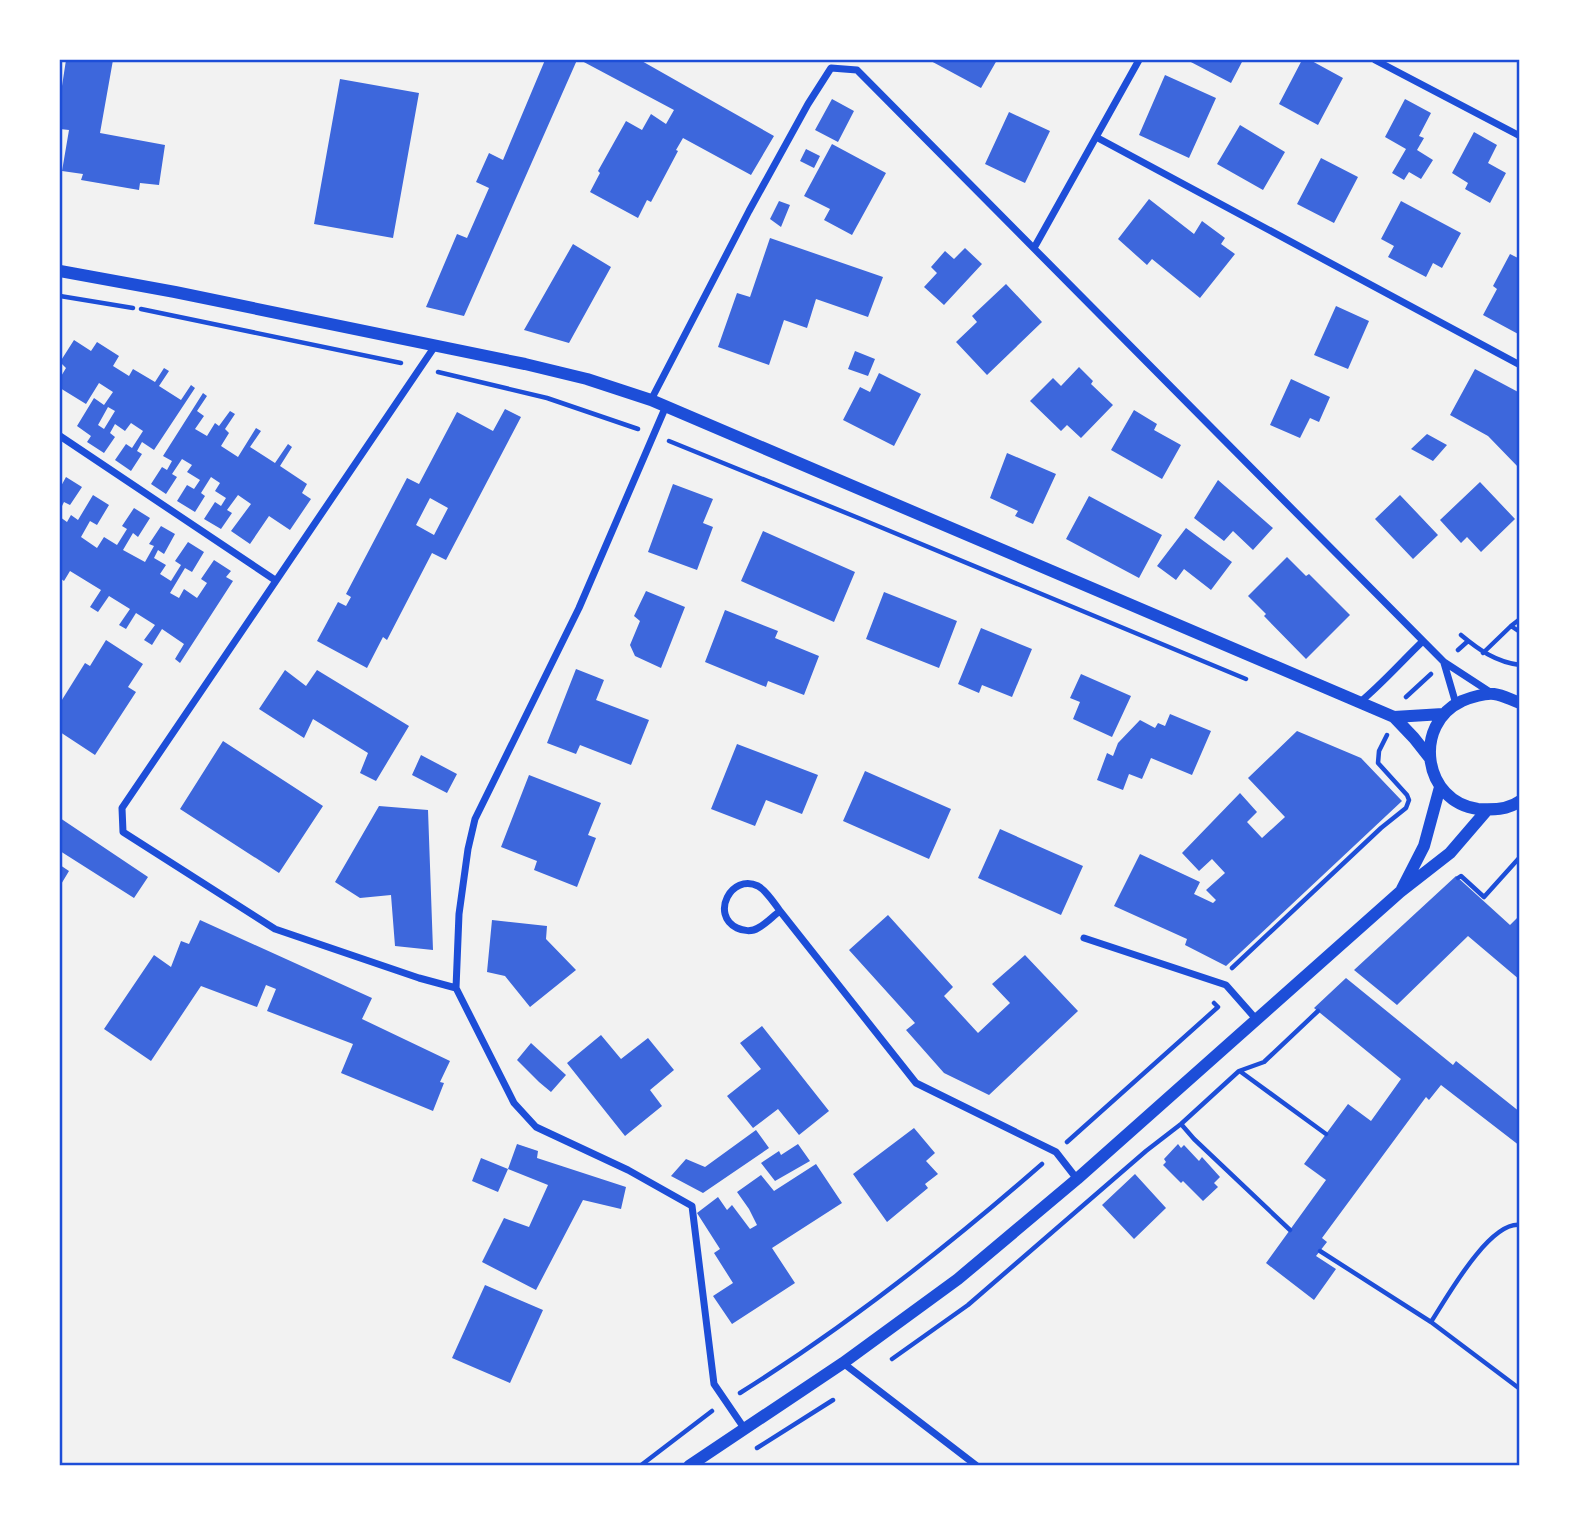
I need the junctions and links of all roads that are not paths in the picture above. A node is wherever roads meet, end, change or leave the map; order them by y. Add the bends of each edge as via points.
1 (1139, 60) edge
2 (1375, 60) edge
3 (1520, 136) edge
4 (1096, 137) junction
5 (1034, 248) junction
6 (60, 271) edge
7 (435, 346) junction
8 (1520, 365) edge
9 (651, 400) junction
10 (666, 406) junction
11 (60, 436) edge
12 (275, 580) junction
13 (1423, 641) junction
14 (1444, 662) junction
15 (1493, 694) junction
16 (1359, 703) junction
17 (1520, 703) edge
18 (1456, 704) junction
19 (1443, 714) junction
20 (1394, 717) junction
21 (1429, 757) junction
22 (1440, 787) junction
23 (1518, 803) edge
24 (1488, 810) junction
25 (1400, 892) junction
26 (780, 911) junction
27 (1084, 938) dead end
28 (456, 988) junction
29 (1256, 1018) junction
30 (1077, 1179) junction
31 (843, 1363) junction
32 (744, 1428) junction
33 (689, 1465) edge
34 (977, 1465) edge

1 - 4 street
2 - 3 street
4 - 5 street
4 - 8 street
5 - 9 street via 857,70 831,68 755,199
5 - 13 street
6 - 7 street
7 - 9 street via 557,371
7 - 12 street
9 - 10 street
10 - 16 street
10 - 28 street via 579,608 475,819 460,914
11 - 12 street
12 - 28 street via 122,808 123,832 275,929
13 - 14 street
13 - 16 street
14 - 15 street
14 - 18 street
15 - 17 street
15 - 18 street
16 - 20 street
18 - 19 street
19 - 20 street
19 - 21 street via 1430,742
20 - 21 street
21 - 22 street
22 - 24 street via 1469,807
22 - 25 street via 1424,846
23 - 24 street
24 - 25 street via 1450,853
25 - 29 street
26 - 26 street via 764,891 748,884 732,890 724,906 731,925 750,931
26 - 30 street via 916,1083 1056,1152
27 - 29 street via 1226,985
28 - 32 street via 514,1103 536,1127 692,1206 714,1384
29 - 30 street
30 - 31 street via 958,1279
31 - 32 street
31 - 34 street
32 - 33 street

